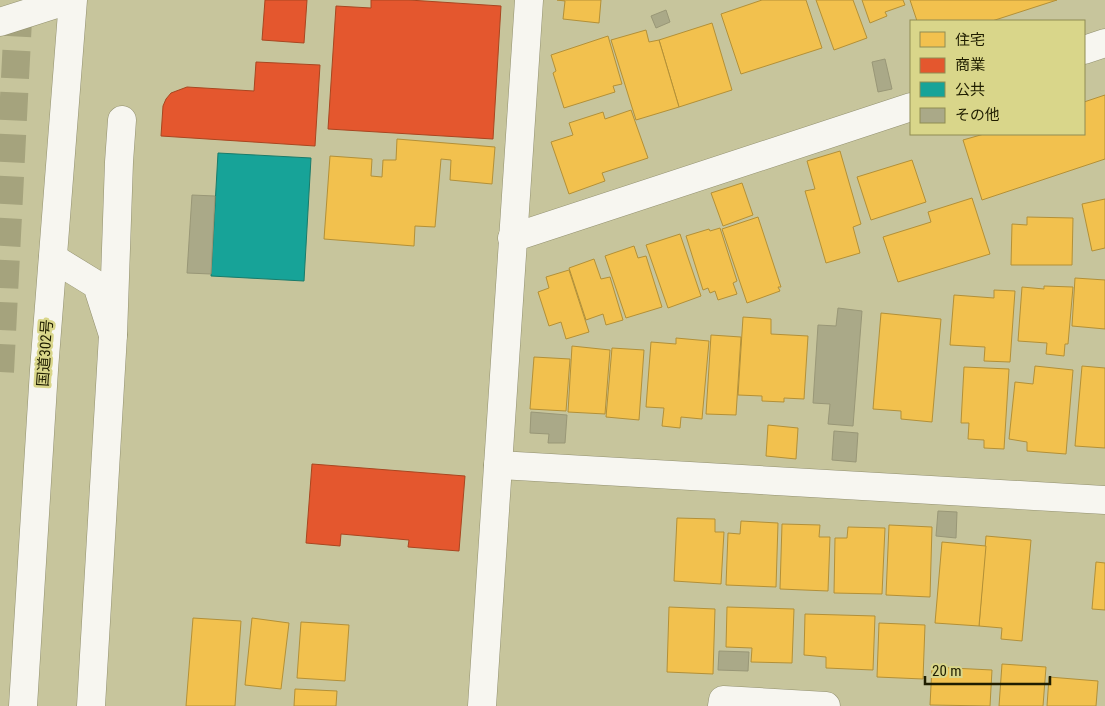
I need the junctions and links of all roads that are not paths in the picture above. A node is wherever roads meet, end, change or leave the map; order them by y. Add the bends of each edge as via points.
1 (69, 0) edge
2 (73, 0) edge
3 (529, 0) edge
4 (0, 22) edge
5 (1105, 43) edge
6 (1085, 50) edge
7 (910, 107) edge
8 (122, 120) dead end
9 (512, 238) junction
10 (53, 258) junction
11 (112, 335) junction
12 (498, 465) junction
13 (1105, 500) edge
14 (23, 706) edge
15 (91, 706) edge
16 (482, 706) edge
17 (722, 706) edge
18 (826, 706) edge

1 - 4 main road
2 - 10 main road, 国道302号
3 - 9 main road
5 - 6 main road
7 - 9 main road
8 - 11 main road
9 - 12 main road
10 - 11 main road via 97,285
10 - 14 main road, 国道302号
11 - 15 main road
12 - 13 main road
12 - 16 main road
17 - 18 main road via 723,700

